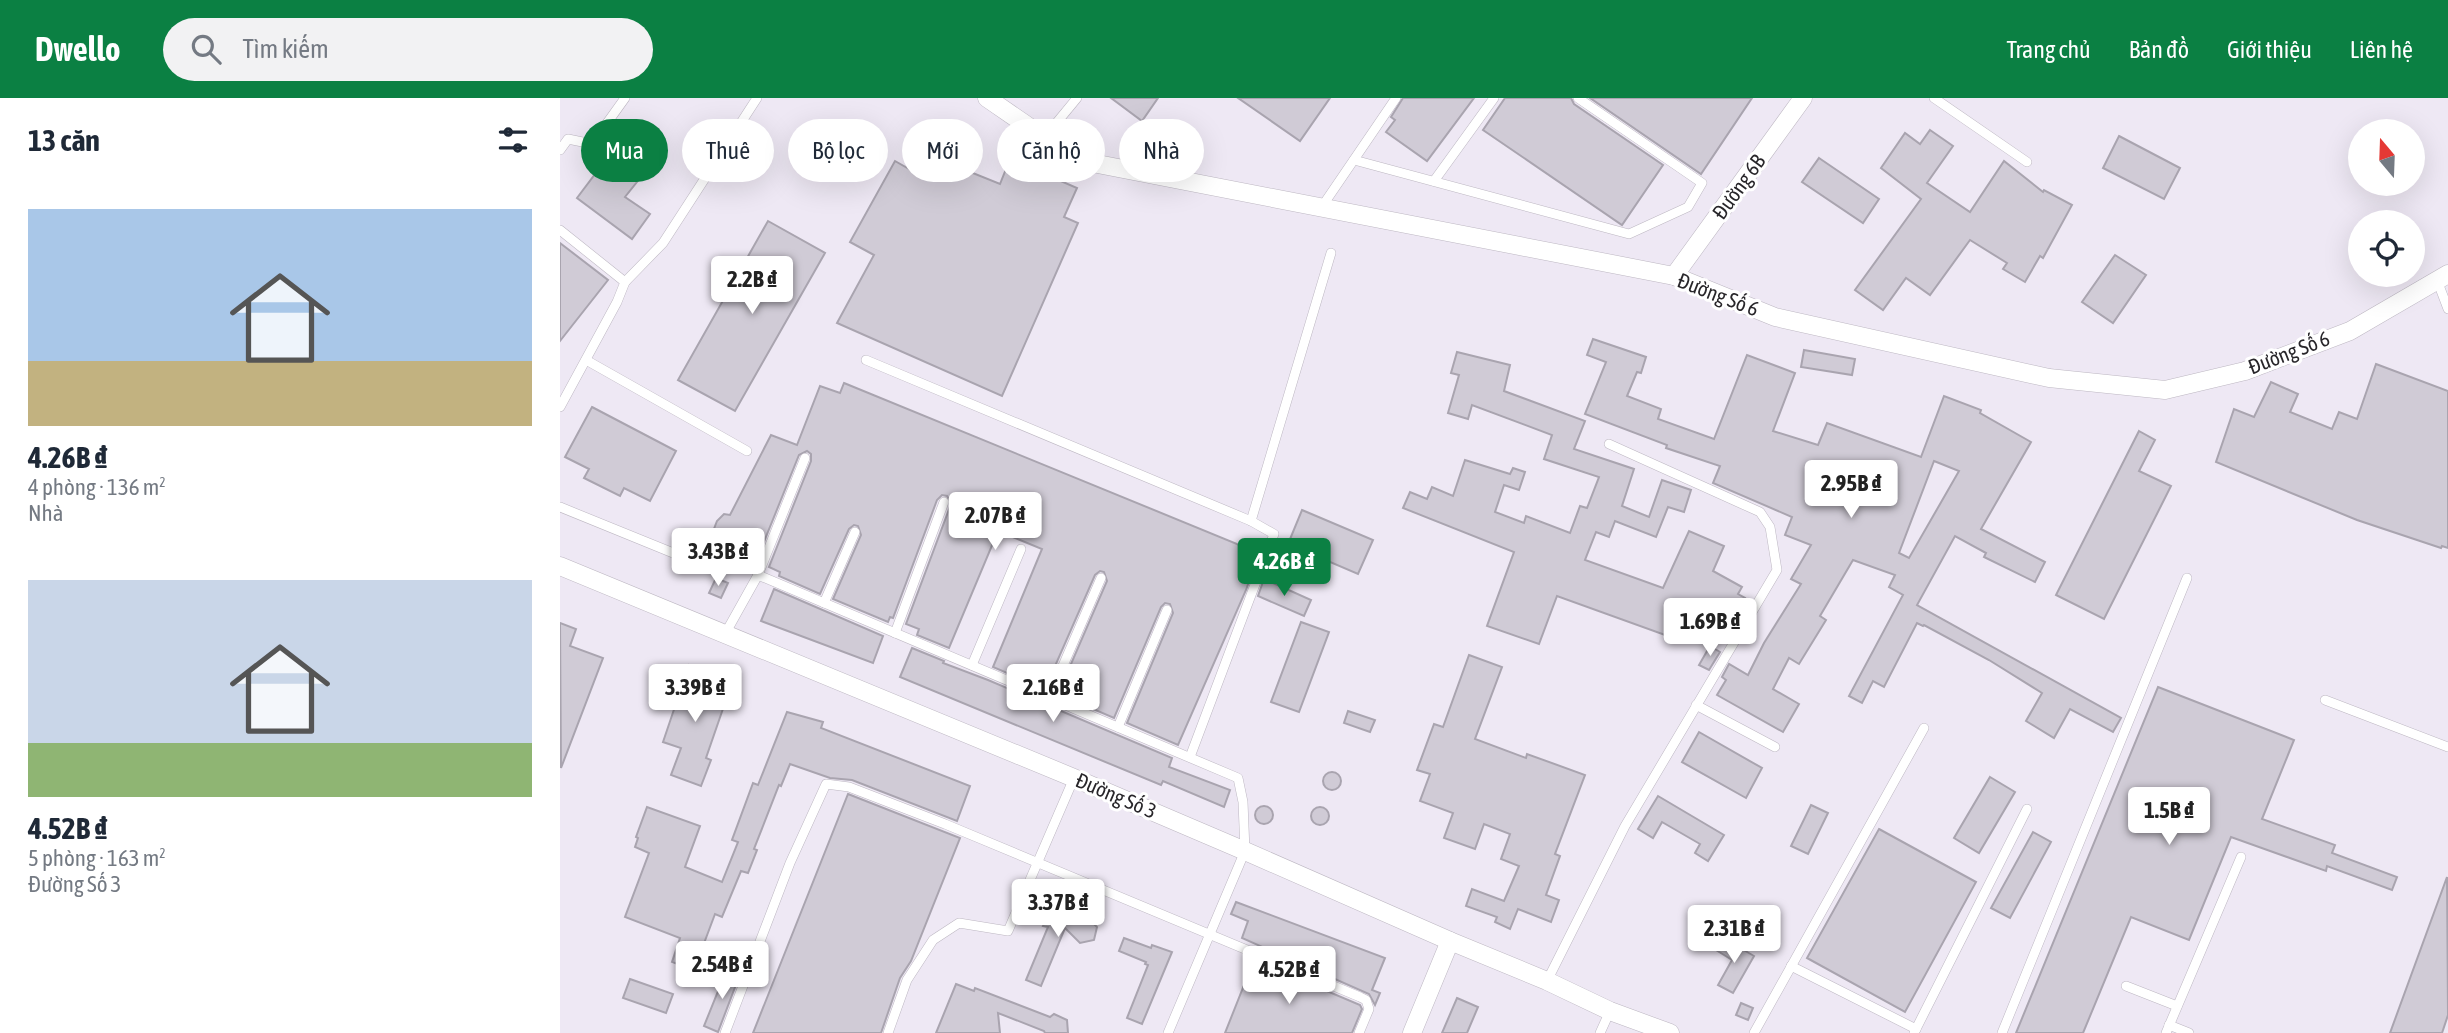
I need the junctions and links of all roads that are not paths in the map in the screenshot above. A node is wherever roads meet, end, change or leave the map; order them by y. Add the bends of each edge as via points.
1 (757, 98) edge
2 (987, 98) edge
3 (1077, 98) edge
4 (1396, 98) edge
5 (1494, 98) edge
6 (1578, 98) edge
7 (1803, 98) edge
8 (1934, 98) edge
9 (623, 99) edge
10 (1017, 119) edge
11 (1060, 119) edge
12 (560, 150) edge
13 (1354, 160) junction
14 (2027, 162) dead end
15 (1105, 166) edge
16 (1434, 181) junction
17 (1321, 208) junction
18 (560, 230) edge
19 (1331, 253) dead end
20 (1674, 276) junction
21 (2443, 277) edge
22 (625, 282) junction
23 (2448, 309) edge
24 (586, 360) junction
25 (866, 360) dead end
26 (560, 407) edge
27 (1609, 444) dead end
28 (747, 451) dead end
29 (805, 458) dead end
30 (944, 502) dead end
31 (560, 507) edge
32 (1251, 521) junction
33 (855, 532) dead end
34 (1021, 549) dead end
35 (688, 559) dead end
36 (560, 566) edge
37 (758, 575) junction
38 (1101, 578) dead end
39 (2187, 578) dead end
40 (824, 603) junction
41 (1167, 610) dead end
42 (895, 633) junction
43 (725, 634) junction
44 (972, 665) junction
45 (1049, 698) junction
46 (2325, 699) dead end
47 (1696, 705) junction
48 (1118, 727) junction
49 (1924, 728) dead end
50 (1775, 747) dead end
51 (2448, 747) edge
52 (1189, 757) junction
53 (1074, 778) junction
54 (2027, 809) dead end
55 (1245, 850) junction
56 (2241, 857) dead end
57 (1037, 862) junction
58 (1208, 935) junction
59 (1450, 942) junction
60 (1791, 966) junction
61 (1547, 981) junction
62 (2126, 986) dead end
63 (2178, 1006) junction
64 (1610, 1012) junction
65 (2168, 1029) edge
66 (1915, 1031) edge
67 (725, 1033) edge
68 (888, 1033) edge
69 (1168, 1033) edge
70 (1359, 1033) edge
71 (1412, 1033) edge
72 (1600, 1033) edge
73 (1670, 1033) edge
74 (1754, 1033) edge
75 (2002, 1033) edge
76 (2189, 1033) edge

1 - 22 lane via 663,243
2 - 10 street, Đường Số 6
3 - 11 lane
4 - 13 lane
5 - 16 lane
6 - 16 lane via 1702,183 1688,207 1629,234
7 - 20 street, Đường 6B
8 - 14 lane
9 - 12 lane via 592,144 568,139
13 - 16 lane
13 - 17 lane
15 - 17 street, Đường Số 6
17 - 20 street, Đường Số 6
18 - 22 lane
19 - 32 lane
20 - 21 street, Đường Số 6 via 1775,317 2049,378 2165,390 2245,371 2350,331
21 - 23 lane
22 - 24 lane
24 - 26 lane
24 - 28 lane
25 - 32 lane
27 - 47 lane via 1760,512 1770,527 1777,570
29 - 37 lane
30 - 42 lane
31 - 35 lane
32 - 52 lane via 1274,534
33 - 40 lane
34 - 44 lane
36 - 43 street, Đường Số 3
37 - 40 lane
37 - 43 lane
38 - 45 lane
39 - 75 lane
40 - 42 lane
41 - 48 lane
42 - 44 lane
43 - 53 street, Đường Số 3
44 - 45 lane
45 - 48 lane
46 - 51 lane
47 - 50 lane
47 - 61 lane via 1625,826
48 - 52 lane
49 - 60 lane
52 - 55 lane via 1238,778
53 - 55 street, Đường Số 3
53 - 57 lane
54 - 66 lane
55 - 58 lane
55 - 59 street, Đường Số 3
56 - 63 lane
57 - 58 lane
57 - 67 lane via 849,787 826,784 790,863
57 - 68 lane via 1008,931 959,923 933,940 907,981
58 - 69 lane
58 - 70 lane via 1366,1000 1369,1009
59 - 61 street, Đường Số 3
59 - 71 street
60 - 66 lane
60 - 74 lane
61 - 64 street, Đường Số 3
62 - 63 lane
63 - 65 lane
64 - 72 lane
64 - 73 street, Đường Số 3
65 - 76 lane

